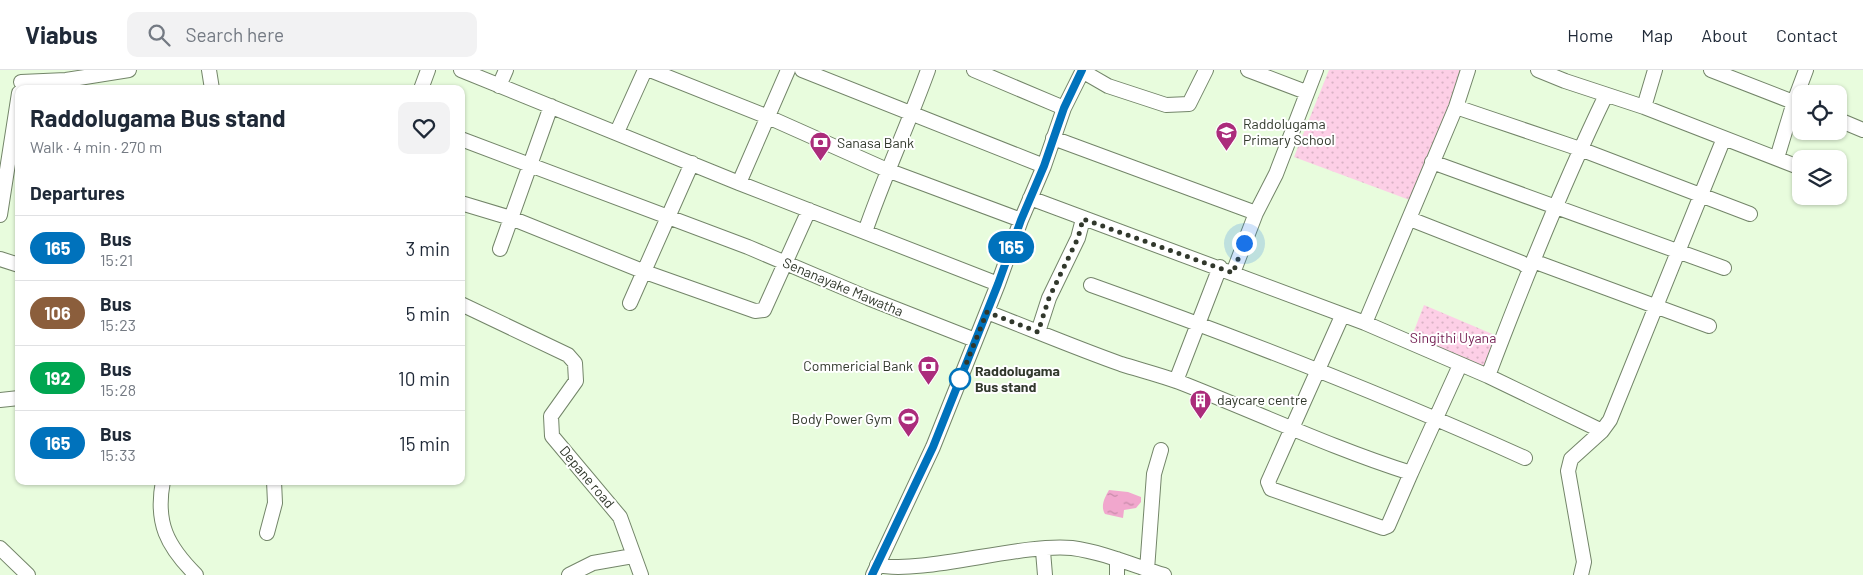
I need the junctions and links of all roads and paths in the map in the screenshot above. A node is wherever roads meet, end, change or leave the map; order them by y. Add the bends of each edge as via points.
1 (129, 70) edge
2 (209, 70) edge
3 (428, 70) edge
4 (461, 70) edge
5 (506, 70) edge
6 (645, 70) edge
7 (650, 70) edge
8 (788, 70) edge
9 (802, 70) edge
10 (928, 70) edge
11 (974, 70) edge
12 (1206, 70) edge
13 (1248, 70) edge
14 (1316, 70) edge
15 (1468, 70) edge
16 (1538, 70) edge
17 (1655, 70) edge
18 (1711, 70) edge
19 (1806, 70) edge
20 (1082, 71) edge
21 (20, 83) edge
22 (211, 85) edge
23 (422, 85) edge
24 (1802, 85) edge
25 (499, 86) junction
26 (1306, 92) junction
27 (1606, 95) junction
28 (1792, 101) edge
29 (551, 106) junction
30 (1456, 107) junction
31 (1644, 107) junction
32 (1064, 108) junction
33 (912, 114) junction
34 (15, 116) edge
35 (768, 117) junction
36 (1792, 119) edge
37 (1847, 123) edge
38 (1863, 130) edge
39 (617, 132) junction
40 (1052, 138) junction
41 (1724, 138) junction
42 (465, 141) edge
43 (1580, 149) junction
44 (1777, 158) junction
45 (1432, 162) junction
46 (692, 164) junction
47 (1792, 164) edge
48 (530, 166) junction
49 (1044, 166) junction
50 (887, 170) junction
51 (739, 183) junction
52 (1699, 196) junction
53 (1030, 198) junction
54 (465, 204) edge
55 (1556, 207) junction
56 (809, 210) junction
57 (1256, 213) junction
58 (1750, 214) dead end
59 (0, 215) edge
60 (511, 218) junction
61 (667, 218) junction
62 (1083, 219) junction
63 (1410, 219) junction
64 (1021, 220) junction
65 (865, 232) junction
66 (500, 249) dead end
67 (1677, 252) junction
68 (0, 258) edge
69 (15, 264) edge
70 (787, 264) junction
71 (1531, 265) junction
72 (1724, 268) dead end
73 (1226, 270) junction
74 (645, 272) junction
75 (998, 284) junction
76 (1091, 285) dead end
77 (630, 303) dead end
78 (465, 306) edge
79 (1655, 306) junction
80 (987, 312) junction
81 (1342, 316) junction
82 (1197, 323) junction
83 (1365, 323) junction
84 (1709, 326) dead end
85 (1038, 332) junction
86 (975, 340) junction
87 (1460, 366) junction
88 (1317, 371) junction
89 (1488, 376) junction
90 (1176, 381) junction
91 (15, 398) edge
92 (0, 400) edge
93 (1436, 418) junction
94 (1291, 428) junction
95 (1602, 431) junction
96 (1161, 450) dead end
97 (1525, 458) dead end
98 (1411, 473) junction
99 (162, 485) edge
100 (274, 485) edge
101 (266, 533) dead end
102 (0, 548) edge
103 (1043, 551) junction
104 (633, 556) junction
105 (1117, 559) junction
106 (875, 570) edge
107 (1147, 570) junction
108 (28, 575) edge
109 (196, 575) edge
110 (569, 575) edge
111 (642, 575) edge
112 (1044, 575) edge
113 (1117, 575) edge
114 (1164, 575) edge
115 (1581, 575) edge

1 - 21 street
2 - 22 street
3 - 23 street
4 - 25 street
5 - 25 street
6 - 39 street
7 - 35 street
8 - 35 street
9 - 33 street
10 - 33 street
11 - 32 street
12 - 20 street via 1188,104 1166,105 1108,86
13 - 26 street
14 - 26 street
15 - 30 street
16 - 27 street
17 - 31 street
18 - 28 street
19 - 24 street
20 - 32 street
25 - 29 street
26 - 57 street via 1276,174
27 - 31 street
27 - 43 street
29 - 39 street
29 - 48 street
30 - 43 street
30 - 45 street
31 - 41 street
32 - 40 street
33 - 49 street
33 - 50 street
34 - 59 street
35 - 50 street
35 - 51 street
36 - 44 street
37 - 38 street
39 - 46 street
40 - 49 street
40 - 57 street
41 - 44 street
41 - 52 street
42 - 48 street, Senanayake Mawatha
43 - 52 street
43 - 55 street
44 - 47 street
45 - 55 street
45 - 63 street
46 - 51 street
46 - 61 street
48 - 60 street
48 - 61 street, Senanayake Mawatha
49 - 53 street
50 - 64 street
50 - 65 street
51 - 56 street
52 - 58 street
52 - 67 street
53 - 62 street
53 - 64 street
54 - 60 street
55 - 67 street
55 - 71 street
56 - 65 street
56 - 70 street
57 - 73 street
60 - 66 street
60 - 74 street
61 - 70 street, Senanayake Mawatha
61 - 74 street
62 - 73 street
62 - 85 street
63 - 71 street
63 - 83 street
64 - 75 street
65 - 75 street
67 - 72 street
67 - 79 street
68 - 69 street
70 - 74 street via 764,310 755,311
70 - 86 street, Senanayake Mawatha
71 - 79 street
71 - 89 street
73 - 81 street
73 - 82 street
74 - 77 street
75 - 80 street
76 - 82 street
78 - 104 street, Depane road via 568,355 575,363 576,381 551,416 552,436 620,517
79 - 84 street
79 - 95 street via 1610,420
80 - 85 street
80 - 86 street
81 - 83 street
81 - 88 street
82 - 88 street
82 - 90 street
83 - 87 street
85 - 90 street
86 - 106 street via 933,447
87 - 89 street
87 - 93 street
88 - 93 street
88 - 94 street
89 - 95 street
90 - 94 street
91 - 92 street
93 - 97 street
93 - 98 street
94 - 98 street via 1355,455
94 - 98 street via 1268,482 1271,488 1332,512 1383,528 1388,526
95 - 115 street via 1571,459 1568,471 1584,562
96 - 107 street via 1154,474
99 - 109 street via 159,501 164,534 180,559
100 - 101 street via 275,504
102 - 108 street
103 - 105 street via 1072,548
103 - 106 street via 982,565 935,571
103 - 112 street
104 - 110 street via 592,563
104 - 111 street, Depane road
105 - 107 street
105 - 113 street
107 - 114 street

